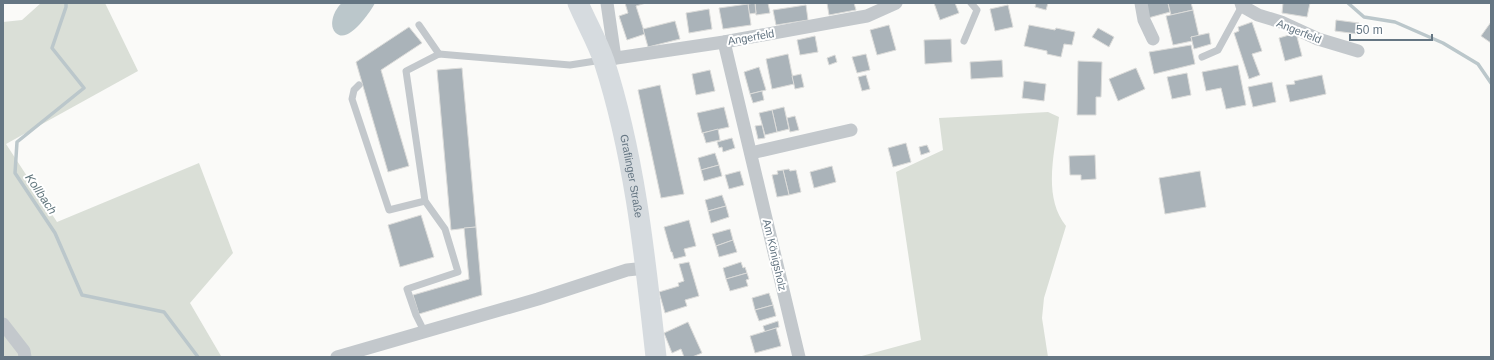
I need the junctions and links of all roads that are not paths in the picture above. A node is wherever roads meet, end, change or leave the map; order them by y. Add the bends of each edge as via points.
1 (578, 3) edge
2 (607, 3) edge
3 (896, 3) edge
4 (971, 3) edge
5 (1140, 3) edge
6 (1242, 4) edge
7 (419, 25) dead end
8 (1153, 39) dead end
9 (964, 41) dead end
10 (724, 42) junction
11 (1358, 51) dead end
12 (439, 54) junction
13 (1202, 57) dead end
14 (609, 59) junction
15 (359, 85) dead end
16 (851, 130) dead end
17 (751, 153) junction
18 (425, 201) junction
19 (646, 268) junction
20 (3, 324) edge
21 (424, 331) junction
22 (25, 357) edge
23 (337, 357) edge
24 (656, 357) edge
25 (799, 357) edge

1 - 14 main road, Graflinger Straße
2 - 14 street
3 - 10 street, Angerfeld via 867,16 850,20
4 - 9 lane via 977,10
5 - 8 street via 1144,20
6 - 11 street, Angerfeld via 1258,15 1281,22 1318,39
6 - 13 lane via 1218,50
7 - 12 lane
10 - 14 street, Angerfeld
10 - 17 street, Am Königsholz
12 - 14 lane via 570,65
12 - 18 lane via 406,71
14 - 19 main road, Graflinger Straße via 631,167
15 - 18 lane via 354,90 352,99 389,210
16 - 17 street
17 - 25 street, Am Königsholz
18 - 21 lane via 445,229 458,272 407,289
19 - 21 street via 627,270 538,299
19 - 24 main road, Graflinger Straße
20 - 22 street
21 - 23 street

